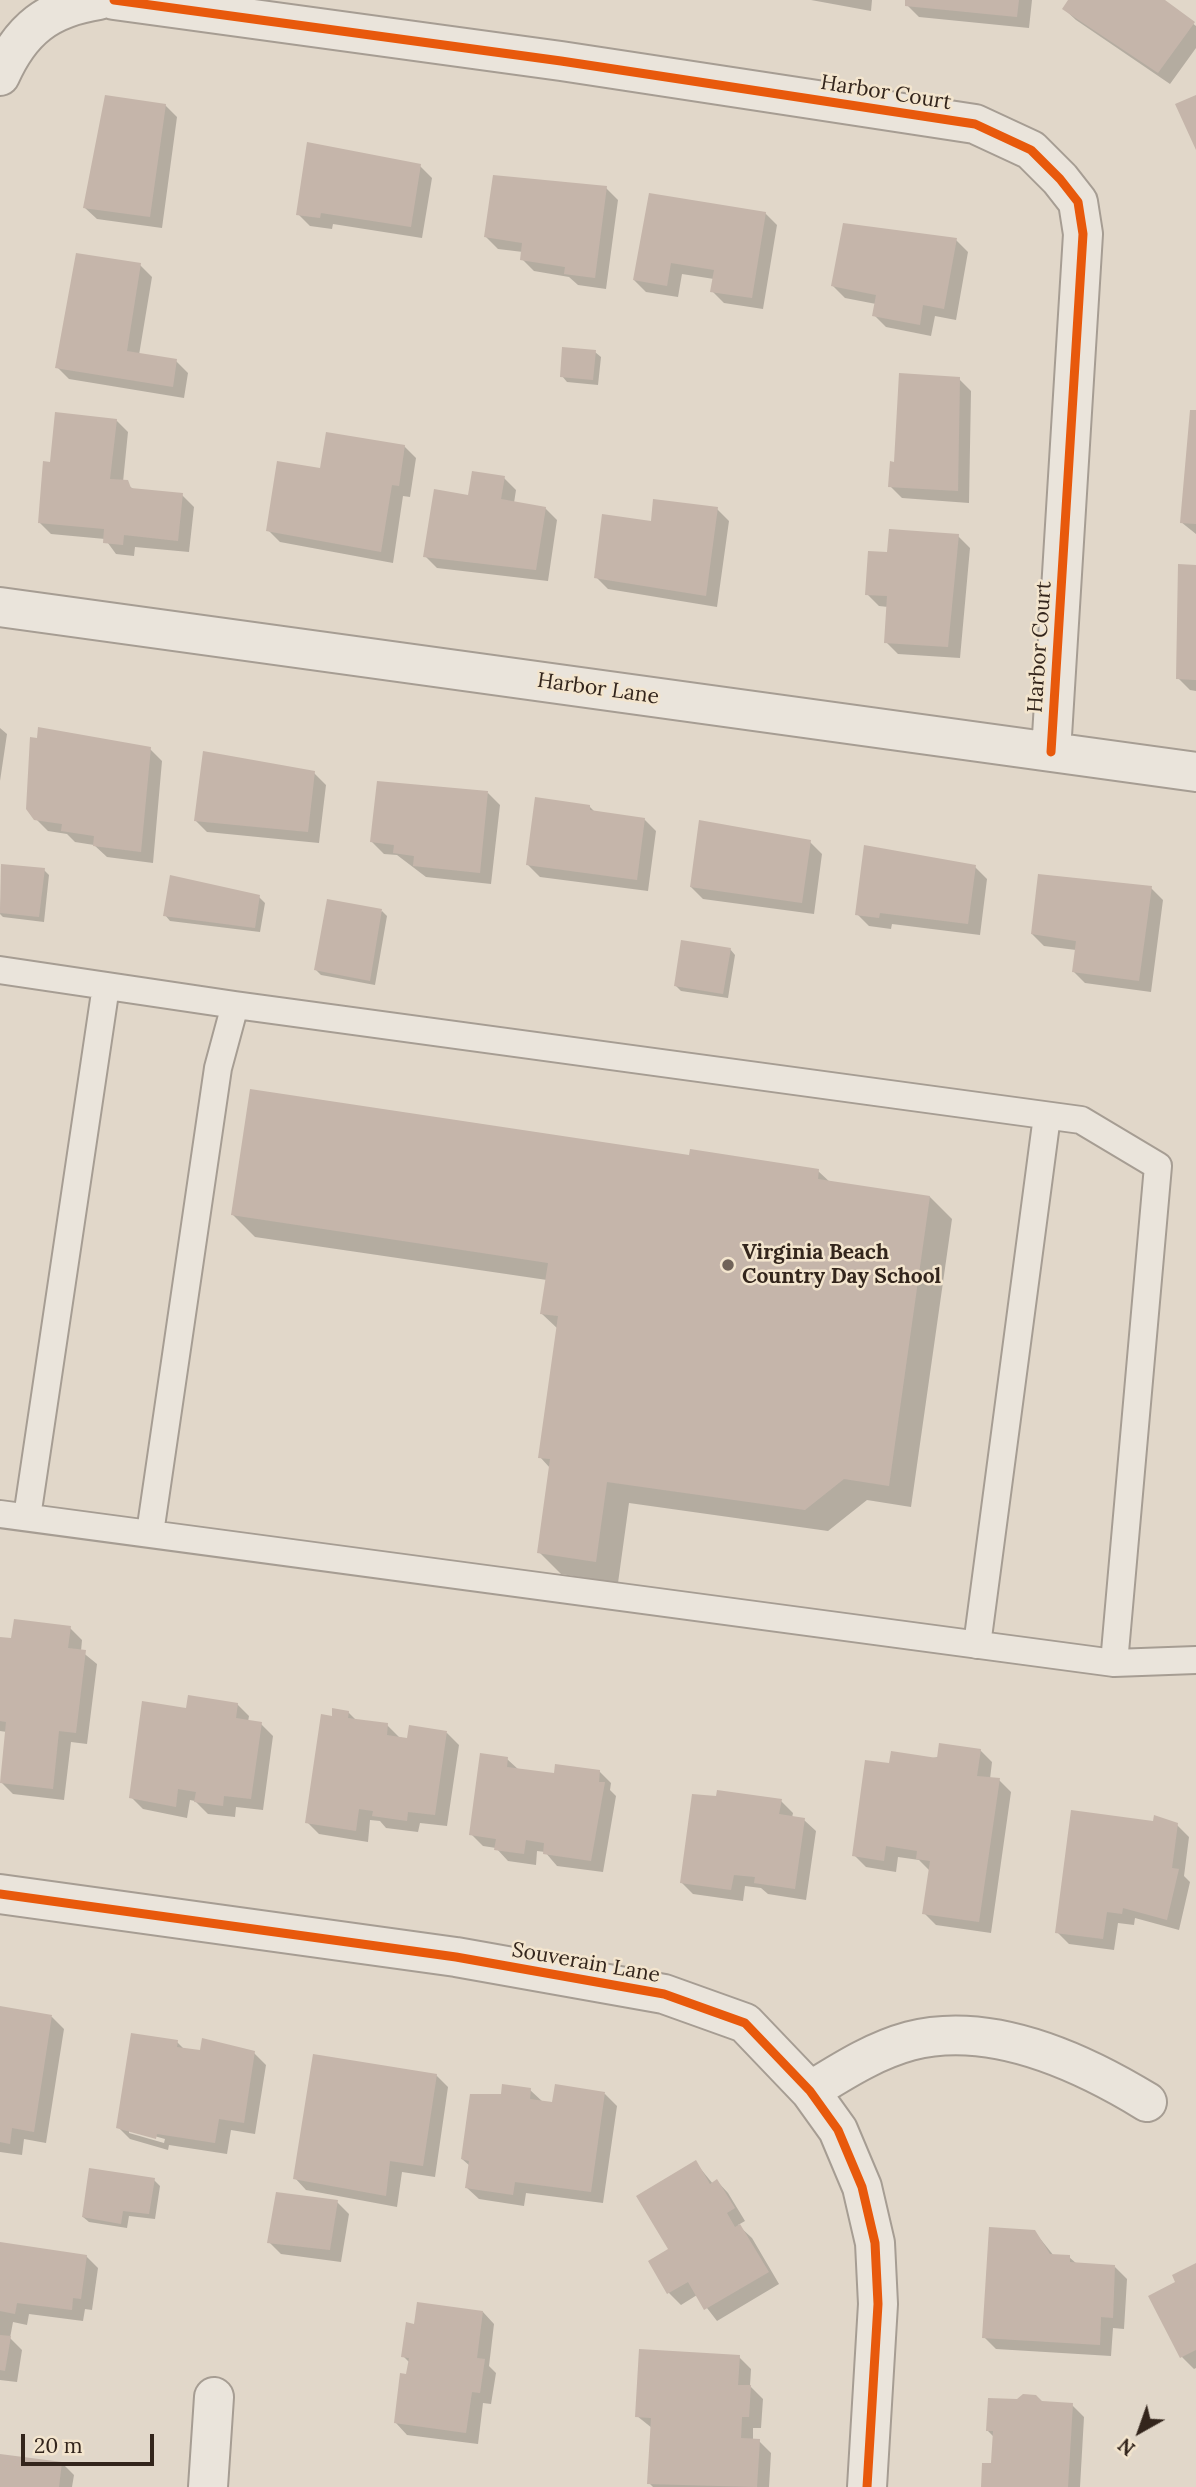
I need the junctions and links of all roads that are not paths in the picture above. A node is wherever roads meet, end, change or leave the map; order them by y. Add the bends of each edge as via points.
1 (99, 0) edge
2 (114, 0) edge
3 (0, 76) edge
4 (0, 607) edge
5 (1051, 752) junction
6 (1196, 772) edge
7 (0, 970) edge
8 (106, 986) junction
9 (235, 1005) junction
10 (1047, 1116) junction
11 (0, 1514) edge
12 (27, 1517) junction
13 (150, 1534) junction
14 (977, 1645) junction
15 (1196, 1660) edge
16 (1114, 1663) junction
17 (0, 1894) edge
18 (810, 2091) junction
19 (1147, 2102) dead end
20 (214, 2397) dead end
21 (208, 2487) edge
22 (867, 2487) edge

1 - 3 street via 70,5 41,19 10,54
2 - 5 street, Harbor Court via 975,124 1031,150 1078,202 1083,233
4 - 5 street, Harbor Lane
5 - 6 street, Harbor Lane
7 - 8 lane
8 - 9 lane
8 - 12 lane
9 - 10 lane
9 - 13 lane via 218,1068
10 - 14 lane
10 - 16 lane via 1080,1120 1158,1166
11 - 12 lane
12 - 13 lane
13 - 14 lane
14 - 16 lane
15 - 16 lane
17 - 18 street, Souverain Lane via 456,1957 664,1994 745,2023
18 - 19 street via 857,2062 909,2041 942,2036 996,2039 1053,2054
18 - 22 street, Souverain Lane via 838,2130 862,2187 875,2243 878,2304
20 - 21 street

